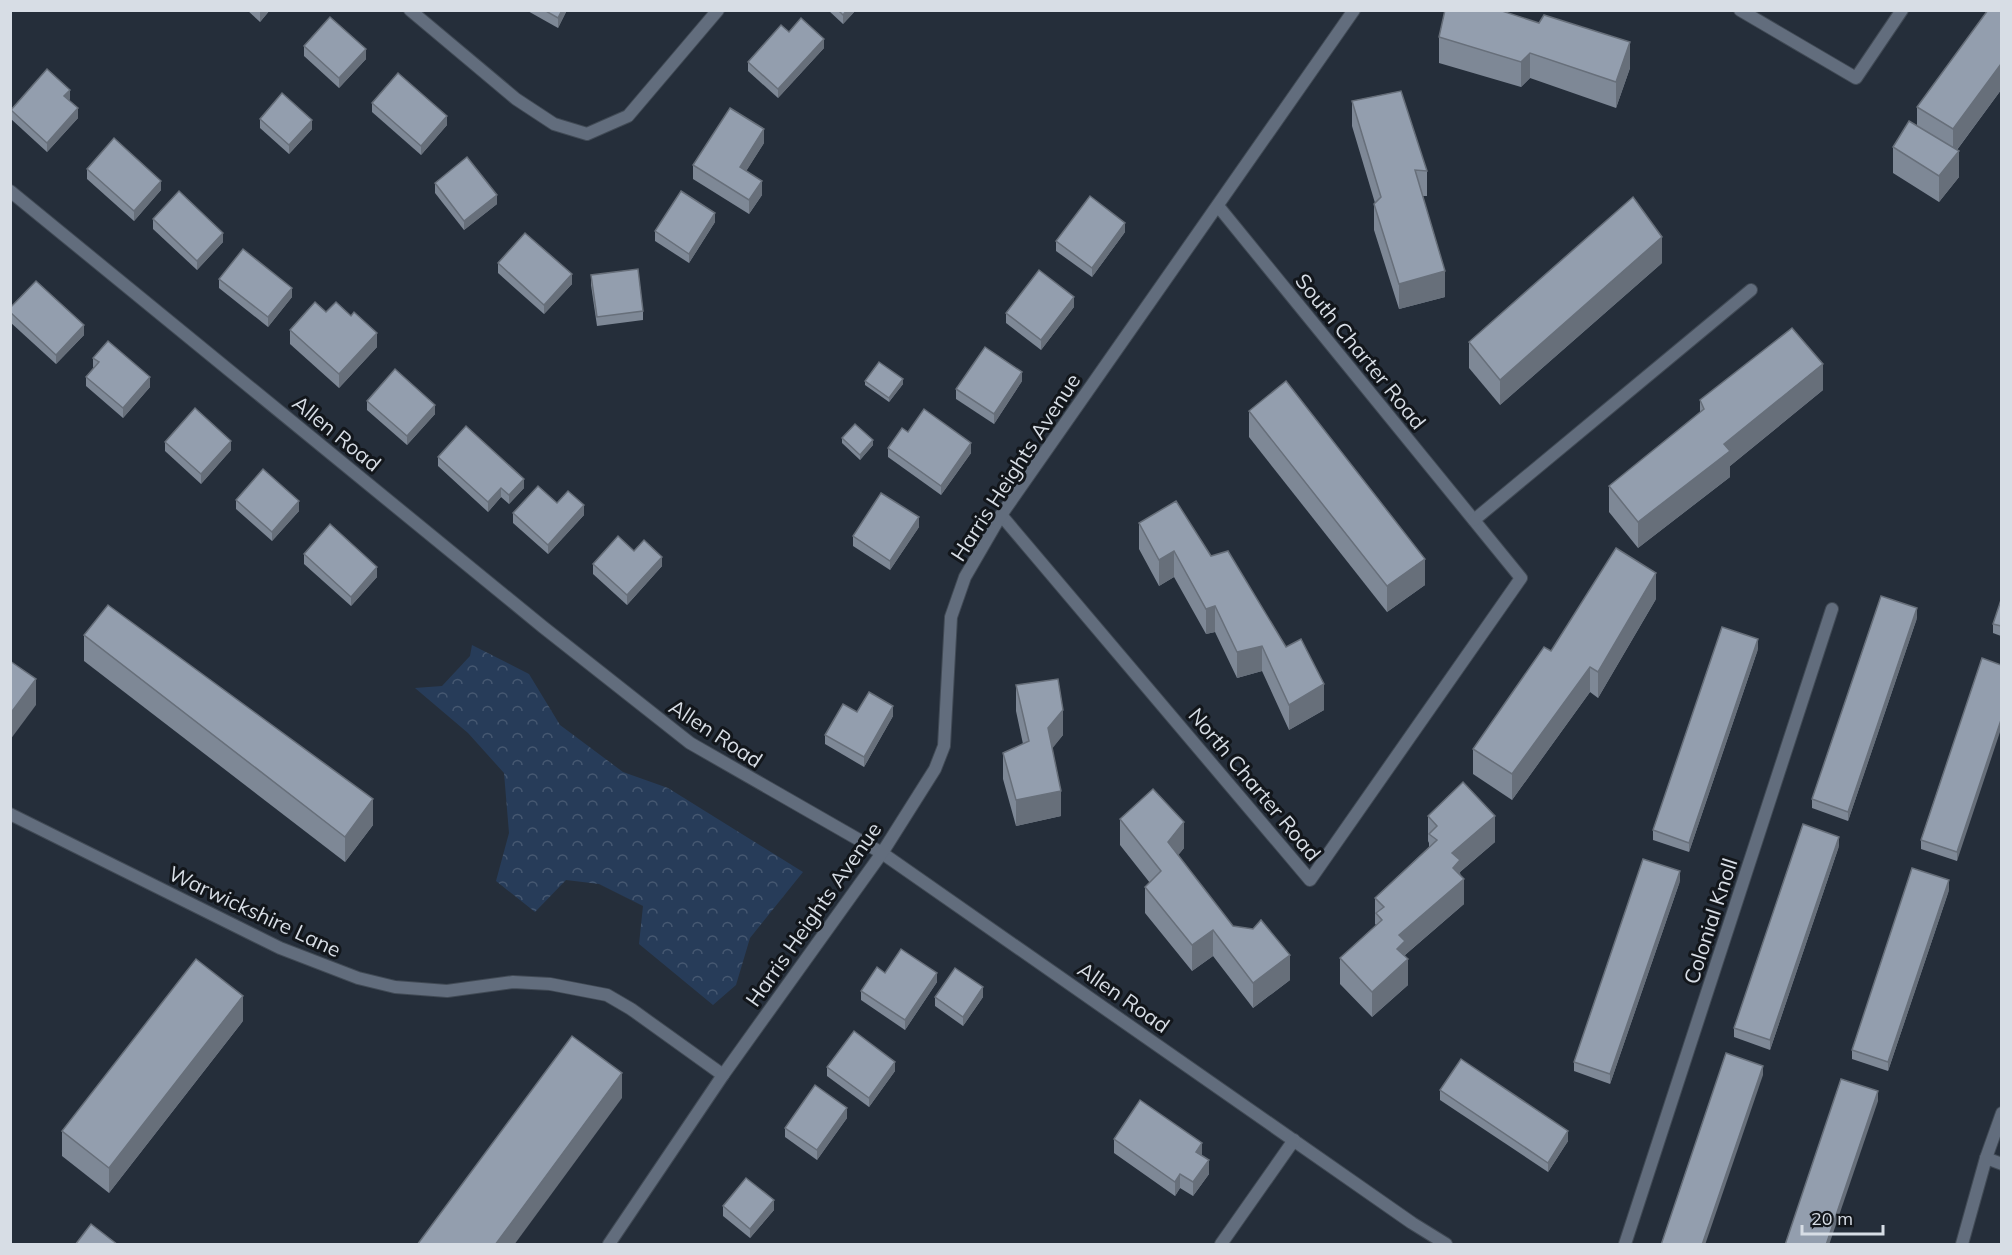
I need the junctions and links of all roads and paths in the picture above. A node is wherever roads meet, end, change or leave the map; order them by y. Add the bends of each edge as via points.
1 (410, 10) edge
2 (718, 10) edge
3 (1354, 10) edge
4 (1740, 10) edge
5 (1902, 10) edge
6 (10, 191) edge
7 (1218, 206) junction
8 (1751, 290) dead end
9 (1001, 514) junction
10 (1474, 520) junction
11 (1521, 578) joint
12 (1832, 609) dead end
13 (10, 814) edge
14 (882, 853) junction
15 (723, 1075) junction
16 (2001, 1113) edge
17 (1294, 1140) junction
18 (1986, 1158) junction
19 (2001, 1164) edge
20 (609, 1245) edge
21 (1221, 1245) edge
22 (1446, 1245) edge
23 (1624, 1245) edge
24 (1962, 1245) edge

1 - 2 street via 516,99 554,124 587,134 627,116
3 - 7 street, Harris Heights Avenue
4 - 5 street via 1856,78
6 - 14 street, Allen Road via 690,743
7 - 9 street, Harris Heights Avenue
7 - 10 street, South Charter Road
8 - 10 street
9 - 11 street, North Charter Road via 1310,880
9 - 14 street, Harris Heights Avenue via 965,577 951,616 944,746 935,769
10 - 11 street, South Charter Road
12 - 23 street, Colonial Knoll
13 - 15 street, Warwickshire Lane via 279,948 358,978 395,987 447,991 513,982 607,995
14 - 15 street, Harris Heights Avenue
14 - 17 street, Allen Road
15 - 20 street, Harris Heights Avenue
16 - 18 street
17 - 21 street
17 - 22 street, Allen Road
18 - 19 street
18 - 24 street

